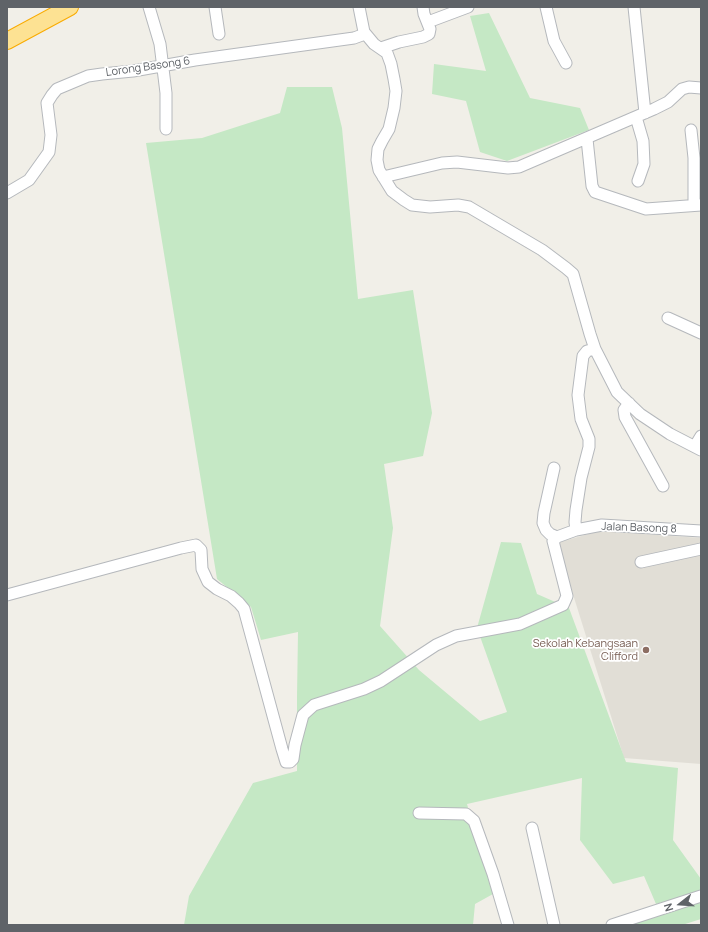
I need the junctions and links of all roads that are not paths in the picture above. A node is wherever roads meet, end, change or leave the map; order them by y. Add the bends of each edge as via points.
1 (70, 7) edge
2 (149, 7) edge
3 (215, 7) edge
4 (360, 7) edge
5 (423, 7) edge
6 (468, 7) edge
7 (546, 7) edge
8 (634, 7) edge
9 (428, 22) junction
10 (219, 34) dead end
11 (365, 34) junction
12 (7, 41) edge
13 (381, 48) junction
14 (566, 63) dead end
15 (163, 66) junction
16 (701, 88) edge
17 (640, 115) junction
18 (166, 129) dead end
19 (691, 130) dead end
20 (587, 139) junction
21 (383, 177) junction
22 (638, 181) dead end
23 (7, 193) edge
24 (698, 205) edge
25 (668, 318) dead end
26 (701, 333) edge
27 (595, 349) junction
28 (629, 403) junction
29 (701, 436) edge
30 (698, 448) edge
31 (554, 468) dead end
32 (663, 486) dead end
33 (576, 530) junction
34 (701, 531) edge
35 (557, 537) junction
36 (701, 549) edge
37 (641, 562) dead end
38 (7, 595) edge
39 (419, 813) dead end
40 (532, 828) dead end
41 (701, 896) edge
42 (508, 925) edge
43 (554, 925) edge
44 (612, 925) edge

1 - 12 highway
2 - 15 street via 160,44
3 - 10 street
4 - 11 street
5 - 9 street
6 - 9 street
7 - 14 street via 554,41
8 - 17 street
9 - 13 street via 430,32 427,36
11 - 13 street
11 - 15 street, Lorong Basong 6 via 354,38
13 - 21 street via 387,53 392,64 396,91 389,129 378,150 377,160
15 - 18 street
15 - 23 street, Lorong Basong 6 via 88,76 57,89 48,103 49,152 29,180
16 - 17 street via 682,89 668,102
17 - 20 street
17 - 22 street via 644,164
19 - 24 street
20 - 21 street via 519,167 442,163
20 - 24 street via 592,186 595,192 646,209
21 - 27 street via 392,191 412,205 469,207 542,250 573,274
25 - 26 street
27 - 28 street via 617,392
27 - 33 street via 587,351 583,356 578,395 581,419 589,439 589,447 581,478
28 - 30 street via 640,414 670,434
28 - 32 street via 624,410 624,417
29 - 30 street
31 - 35 street via 544,523 546,530
33 - 34 street, Jalan Basong 8 via 602,525
33 - 35 street, Jalan Basong 8
35 - 38 street via 553,541 566,596 563,605 520,624 456,636 436,645 381,681 314,705 303,715 293,759 290,762 286,762 282,749 244,609 231,596 208,582 202,569 200,550 196,545
36 - 37 street
39 - 42 street via 466,814 474,821 491,866
40 - 43 street
41 - 44 street

